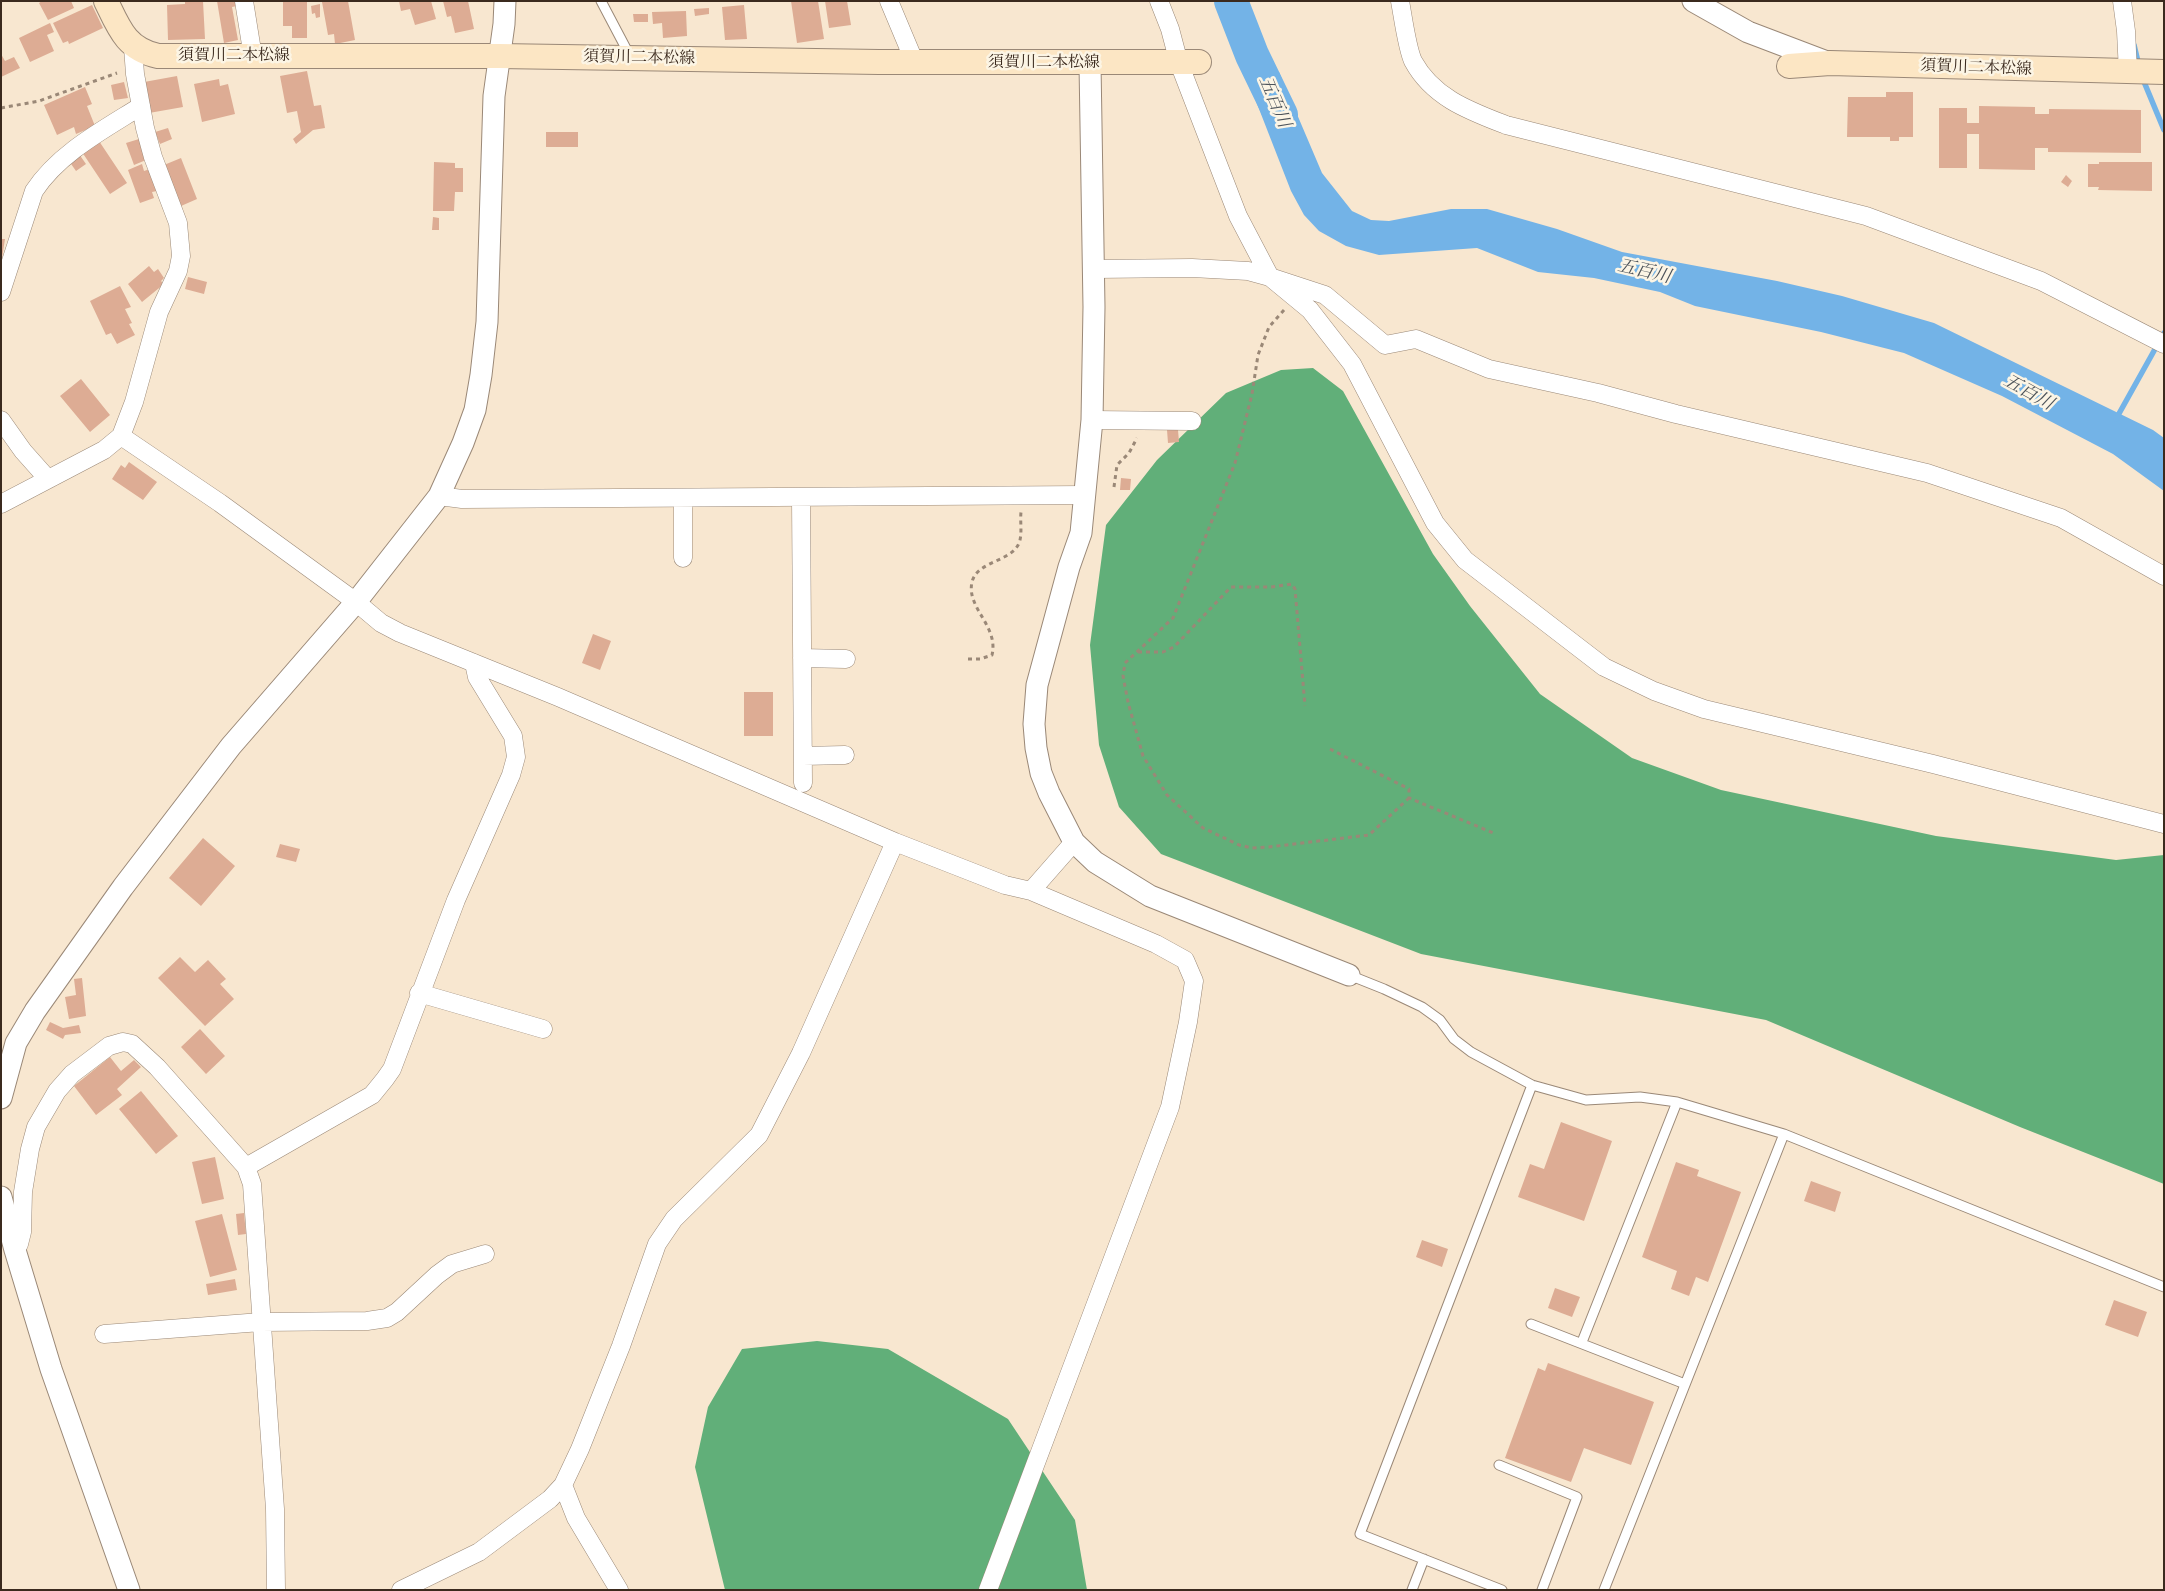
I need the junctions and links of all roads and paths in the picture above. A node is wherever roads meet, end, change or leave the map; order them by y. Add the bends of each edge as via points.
1 (106, 1) edge
2 (244, 1) edge
3 (505, 1) edge
4 (601, 1) edge
5 (889, 1) edge
6 (1159, 1) edge
7 (1400, 1) edge
8 (1693, 1) edge
9 (2122, 1) edge
10 (499, 56) junction
11 (134, 57) junction
12 (253, 57) junction
13 (631, 57) junction
14 (1189, 62) junction
15 (915, 63) junction
16 (1830, 63) junction
17 (1090, 64) junction
18 (1789, 66) dead end
19 (2128, 72) junction
20 (2164, 72) edge
21 (141, 106) junction
22 (1, 108) edge
23 (1094, 269) junction
24 (1270, 277) junction
25 (1, 292) edge
26 (1295, 297) junction
27 (2164, 344) edge
28 (1, 420) edge
29 (1092, 420) junction
30 (1142, 421) junction
31 (1192, 421) dead end
32 (121, 436) junction
33 (47, 478) junction
34 (1114, 487) dead end
35 (1086, 495) junction
36 (439, 496) junction
37 (1021, 496) junction
38 (682, 498) junction
39 (801, 498) junction
40 (1, 504) edge
41 (683, 558) dead end
42 (2164, 576) edge
43 (356, 602) junction
44 (1137, 652) junction
45 (802, 658) junction
46 (846, 659) dead end
47 (968, 659) dead end
48 (474, 662) junction
49 (1305, 706) dead end
50 (1330, 749) dead end
51 (845, 755) dead end
52 (803, 756) junction
53 (803, 783) dead end
54 (1409, 798) junction
55 (2164, 824) edge
56 (1496, 834) dead end
57 (895, 842) junction
58 (1074, 842) junction
59 (1031, 891) junction
60 (1349, 975) joint
61 (419, 993) junction
62 (543, 1029) dead end
63 (4, 1077) edge
64 (1532, 1085) junction
65 (1, 1098) edge
66 (1677, 1102) junction
67 (1784, 1134) junction
68 (246, 1167) junction
69 (1, 1197) edge
70 (15, 1250) junction
71 (485, 1254) dead end
72 (2164, 1287) edge
73 (261, 1322) junction
74 (1531, 1324) dead end
75 (104, 1334) dead end
76 (1582, 1342) junction
77 (1685, 1384) junction
78 (1499, 1466) dead end
79 (563, 1486) junction
80 (1424, 1559) junction
81 (129, 1590) edge
82 (276, 1590) edge
83 (400, 1590) edge
84 (620, 1590) edge
85 (988, 1590) edge
86 (1412, 1590) edge
87 (1502, 1590) edge
88 (1542, 1590) edge
89 (1604, 1590) edge

1 - 11 main road
2 - 12 street
3 - 10 street
4 - 13 lane
5 - 15 street
6 - 14 street
7 - 27 street via 1413,60 1438,92 1459,106 1506,125 1866,216 2041,281
8 - 16 street via 1748,32
9 - 19 street
10 - 12 main road, 須賀川二本松線
10 - 13 main road, 須賀川二本松線
10 - 36 street via 494,96 487,322 481,375 475,410
11 - 12 main road, 須賀川二本松線 via 145,53 158,56
11 - 21 street
11 - 22 path via 39,101
13 - 15 main road, 須賀川二本松線
14 - 17 main road, 須賀川二本松線
14 - 24 street via 1238,216
15 - 17 main road, 須賀川二本松線
16 - 18 main road, 須賀川二本松線
16 - 19 main road, 須賀川二本松線
17 - 23 street
19 - 20 main road, 須賀川二本松線
21 - 25 street via 76,147 44,177 34,191
21 - 32 street via 153,157 178,223 181,256 178,271 159,312
23 - 24 street via 1192,268
23 - 29 street
24 - 26 street
24 - 42 street via 1325,296 1385,345 1416,339 1490,369 1927,473 2061,518
26 - 44 path via 1269,327 1258,355 1235,463 1173,618
26 - 55 street via 1310,310 1352,364 1435,523 1466,560 1604,667 1654,691 1704,709
28 - 33 street
29 - 30 street
29 - 35 street
30 - 31 street
30 - 34 path via 1135,444 1117,465
32 - 33 street via 104,450
32 - 43 street
33 - 40 street
35 - 37 street
35 - 58 street via 1080,533 1037,685 1034,724 1041,773
36 - 38 street via 462,499
36 - 43 street
37 - 39 street
37 - 47 path via 1020,541 1015,549 980,570 972,584 973,599 992,636 992,655
38 - 39 street
38 - 41 street
39 - 45 street
43 - 48 street via 381,623 400,633
43 - 63 street via 231,746 123,887 35,1011 16,1043
44 - 49 path via 1163,652 1174,647 1231,587 1292,584
44 - 54 path via 1125,663 1123,676 1143,756 1167,795 1203,828 1252,848 1369,835
45 - 46 street
45 - 52 street
48 - 57 street
48 - 61 street via 477,677 513,736 516,757
50 - 54 path via 1409,789
51 - 52 street
52 - 53 street
54 - 56 path
57 - 59 street via 1005,885
57 - 79 street via 801,1053 759,1135 674,1219 657,1244 621,1346
58 - 59 street
58 - 60 street via 1095,862 1150,896
59 - 85 street via 1156,944 1185,960 1194,981 1170,1107
60 - 64 lane via 1422,1007 1440,1020 1471,1052
61 - 62 street
61 - 68 street via 392,1069 372,1095
63 - 65 street
64 - 66 lane via 1586,1100 1640,1097
64 - 80 lane via 1360,1534
66 - 67 lane
66 - 76 lane
67 - 72 lane
67 - 77 lane
68 - 70 street via 132,1044 123,1042 109,1046 67,1080 36,1126 23,1192 22,1232
68 - 73 street via 252,1184
69 - 70 street
70 - 81 street via 51,1369
71 - 73 street via 452,1264 386,1318
73 - 75 street
73 - 82 street via 275,1509
74 - 76 lane
76 - 77 lane
77 - 89 lane
78 - 88 lane via 1577,1497
79 - 83 street via 479,1552
79 - 84 street via 576,1518
80 - 86 lane
80 - 87 lane

